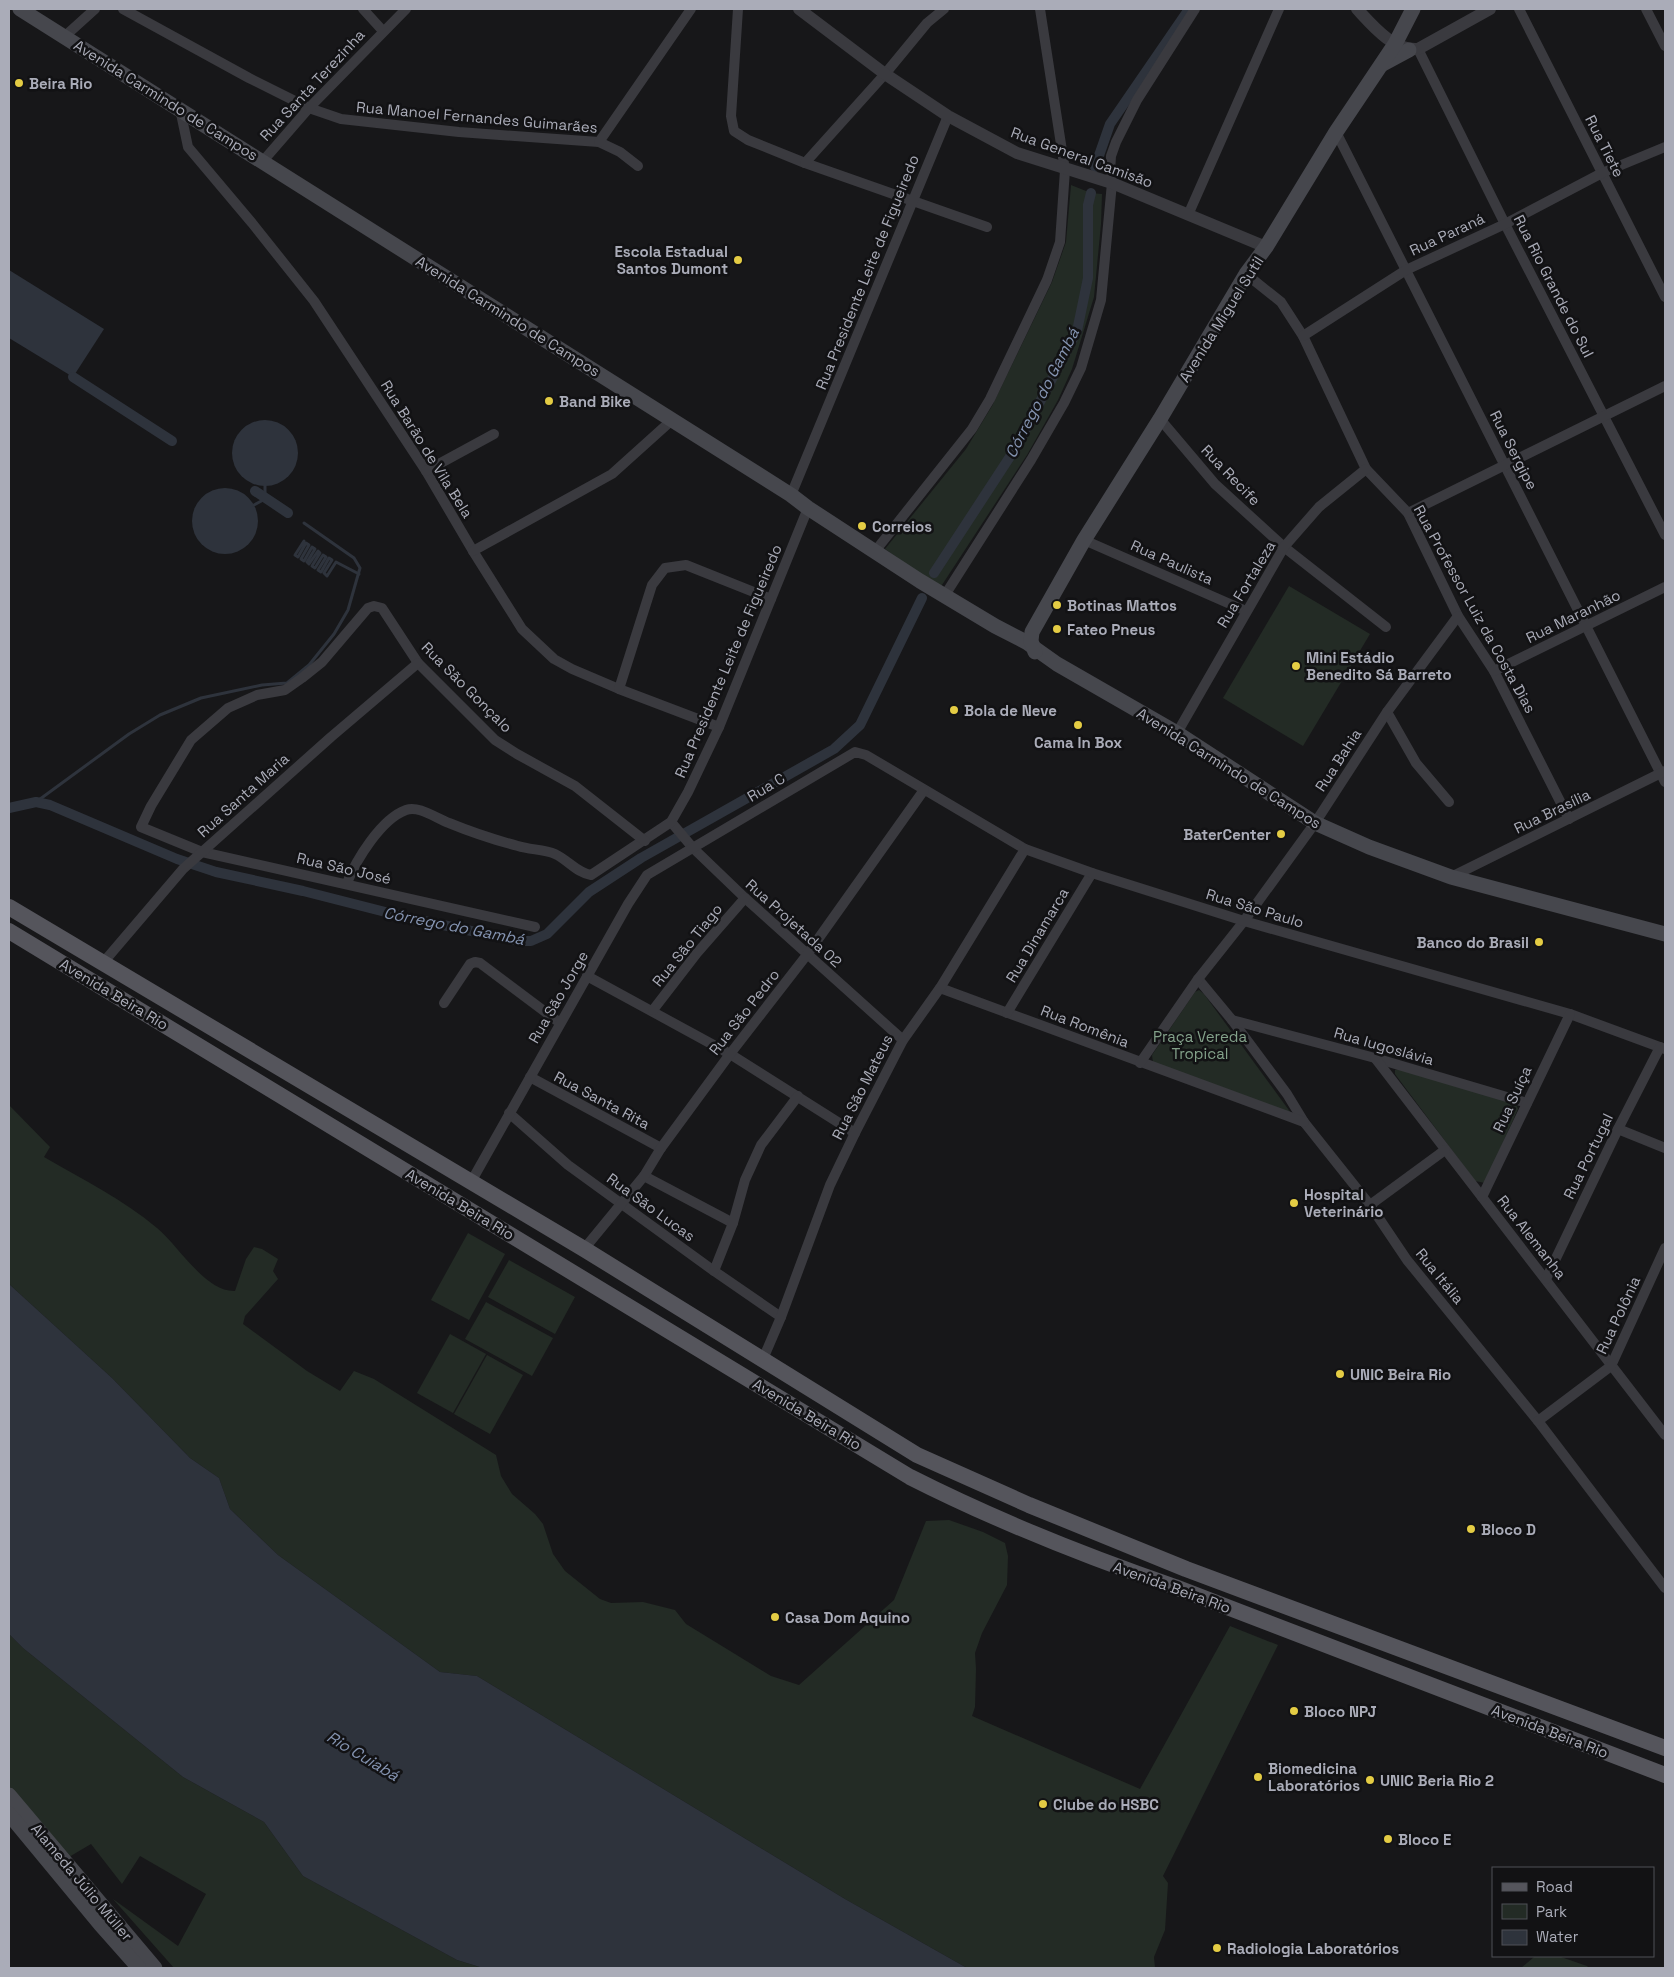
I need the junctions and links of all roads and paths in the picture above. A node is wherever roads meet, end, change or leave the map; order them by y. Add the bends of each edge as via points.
1 (20, 9) edge
2 (94, 9) edge
3 (123, 9) edge
4 (364, 9) edge
5 (406, 9) edge
6 (691, 9) edge
7 (738, 9) edge
8 (799, 9) edge
9 (944, 9) edge
10 (1040, 9) edge
11 (1195, 9) edge
12 (1279, 9) edge
13 (1357, 9) edge
14 (1413, 9) edge
15 (1490, 9) edge
16 (1519, 9) edge
17 (1646, 9) edge
18 (1661, 27) edge
19 (383, 31) junction
20 (64, 37) junction
21 (1394, 44) junction
22 (1665, 46) edge
23 (1413, 50) junction
24 (1379, 66) junction
25 (885, 74) junction
26 (179, 108) junction
27 (309, 108) junction
28 (948, 116) junction
29 (1336, 132) junction
30 (599, 142) junction
31 (1665, 147) edge
32 (263, 161) junction
33 (805, 163) junction
34 (638, 166) dead end
35 (1065, 170) junction
36 (1602, 173) junction
37 (1112, 183) junction
38 (912, 200) junction
39 (1188, 215) junction
40 (1504, 224) junction
41 (987, 227) dead end
42 (1266, 247) junction
43 (1406, 270) junction
44 (1246, 274) junction
45 (1665, 297) edge
46 (1302, 336) junction
47 (1665, 386) edge
48 (1604, 416) junction
49 (1160, 419) junction
50 (672, 420) junction
51 (494, 434) dead end
52 (1505, 465) junction
53 (1366, 470) junction
54 (426, 471) junction
55 (791, 495) junction
56 (808, 508) junction
57 (1408, 513) junction
58 (1665, 535) edge
59 (1084, 540) junction
60 (1284, 547) junction
61 (876, 550) junction
62 (473, 551) junction
63 (1665, 588) edge
64 (945, 595) junction
65 (770, 599) junction
66 (1246, 611) junction
67 (1458, 616) junction
68 (1586, 626) junction
69 (1386, 627) dead end
70 (1006, 632) junction
71 (1032, 639) junction
72 (1041, 659) junction
73 (418, 663) junction
74 (1057, 664) junction
75 (1494, 671) junction
76 (619, 689) junction
77 (1387, 712) junction
78 (719, 727) junction
79 (1177, 733) junction
80 (855, 752) joint
81 (1664, 776) edge
82 (924, 790) junction
83 (1449, 802) dead end
84 (1569, 819) junction
85 (1315, 823) junction
86 (672, 824) junction
87 (150, 831) joint
88 (645, 841) junction
89 (690, 845) junction
90 (1025, 849) junction
91 (202, 852) junction
92 (1092, 874) junction
93 (1451, 877) junction
94 (347, 883) junction
95 (745, 898) junction
96 (9, 907) edge
97 (1244, 921) junction
98 (535, 927) dead end
99 (9, 930) edge
100 (1665, 934) edge
101 (806, 956) junction
102 (102, 964) junction
103 (587, 976) junction
104 (1198, 980) junction
105 (940, 988) junction
106 (444, 1003) dead end
107 (653, 1010) junction
108 (1007, 1012) junction
109 (1570, 1014) junction
110 (1232, 1020) junction
111 (560, 1023) junction
112 (903, 1040) junction
113 (1662, 1048) edge
114 (730, 1054) junction
115 (1375, 1058) junction
116 (1140, 1063) junction
117 (530, 1077) junction
118 (798, 1096) junction
119 (1527, 1103) junction
120 (510, 1113) junction
121 (1304, 1122) junction
122 (1618, 1129) junction
123 (855, 1133) junction
124 (661, 1148) junction
125 (1665, 1148) edge
126 (1445, 1150) junction
127 (644, 1176) junction
128 (471, 1182) junction
129 (1482, 1197) junction
130 (622, 1204) junction
131 (1370, 1205) junction
132 (733, 1223) junction
133 (580, 1247) junction
134 (1665, 1248) edge
135 (555, 1262) junction
136 (714, 1271) junction
137 (1546, 1279) junction
138 (781, 1317) junction
139 (694, 1344) junction
140 (763, 1359) junction
141 (1611, 1366) junction
142 (1538, 1421) junction
143 (1665, 1435) edge
144 (1094, 1531) junction
145 (1120, 1542) junction
146 (1077, 1550) junction
147 (1104, 1562) junction
148 (1665, 1588) edge
149 (1507, 1688) junction
150 (1499, 1711) junction
151 (1665, 1748) edge
152 (1665, 1775) edge
153 (9, 1795) edge
154 (9, 1814) edge
155 (139, 1968) edge
156 (156, 1968) edge

1 - 20 main road, Avenida Carmindo de Campos
2 - 20 street
3 - 27 street, Rua Manoel Fernandes Guimarães
4 - 19 street
5 - 19 street, Rua Santa Terezinha
6 - 30 street
7 - 33 street via 731,116 734,131
8 - 25 street, Rua General Camisão
9 - 25 street via 927,23
10 - 35 street
11 - 37 street via 1137,100 1116,142 1111,156
12 - 39 street
13 - 21 street
14 - 21 main road, Avenida Miguel Sutil
15 - 23 street
16 - 36 street, Rua Tiete
17 - 18 street
18 - 22 street
19 - 27 street, Rua Santa Terezinha
20 - 26 main road, Avenida Carmindo de Campos
21 - 23 street
21 - 24 main road, Avenida Miguel Sutil
23 - 24 main road
23 - 40 street, Rua Rio Grande do Sul
24 - 29 main road, Avenida Miguel Sutil
25 - 28 street, Rua General Camisão
25 - 33 street
26 - 32 main road, Avenida Carmindo de Campos
26 - 54 street, Rua Barão de Vila Bela via 188,147 314,301
27 - 30 street, Rua Manoel Fernandes Guimarães via 341,119
27 - 32 street, Rua Santa Terezinha
28 - 35 street, Rua General Camisão via 1017,153
28 - 38 street, Rua Presidente Leite de Figueiredo
29 - 42 main road, Avenida Miguel Sutil
29 - 43 street, Rua Sergipe
30 - 34 street, Rua Manoel Fernandes Guimarães
31 - 36 street, Rua Paraná
32 - 50 main road, Avenida Carmindo de Campos
33 - 38 street
35 - 37 street, Rua General Camisão
35 - 61 street via 1060,242 1047,280 990,399 968,435
36 - 40 street, Rua Paraná
36 - 45 street, Rua Tiete
37 - 39 street, Rua General Camisão
37 - 64 street via 1101,300 1080,368 1031,460
38 - 41 street
38 - 55 street, Rua Presidente Leite de Figueiredo
39 - 42 street, Rua General Camisão
40 - 43 street, Rua Paraná
40 - 48 street, Rua Rio Grande do Sul
42 - 44 main road, Avenida Miguel Sutil
43 - 46 street, Rua Paraná
43 - 52 street, Rua Sergipe
44 - 46 street, Rua Professor Luiz da Costa Dias via 1281,302
44 - 49 main road, Avenida Miguel Sutil
46 - 53 street, Rua Professor Luiz da Costa Dias
47 - 48 street
48 - 52 street
48 - 58 street, Rua Rio Grande do Sul
49 - 59 main road, Avenida Miguel Sutil
49 - 60 street, Rua Recife via 1215,484
50 - 55 main road, Avenida Carmindo de Campos
50 - 62 street via 612,474
51 - 54 street
52 - 57 street
52 - 68 street, Rua Sergipe
53 - 57 street, Rua Professor Luiz da Costa Dias
53 - 60 street, Rua Fortaleza via 1319,507
54 - 62 street, Rua Barão de Vila Bela
55 - 56 main road, Avenida Carmindo de Campos
56 - 61 main road, Avenida Carmindo de Campos
56 - 65 street, Rua Presidente Leite de Figueiredo
57 - 67 street, Rua Professor Luiz da Costa Dias
59 - 66 street, Rua Paulista
59 - 71 main road, Avenida Miguel Sutil
60 - 66 street, Rua Fortaleza
60 - 69 street, Rua Recife
61 - 64 main road, Avenida Carmindo de Campos
62 - 76 street, Rua Barão de Vila Bela via 522,629 539,646 554,659
63 - 68 street, Rua Maranhão
64 - 70 main road, Avenida Carmindo de Campos
65 - 76 street via 686,565 665,568 652,585
65 - 78 street, Rua Presidente Leite de Figueiredo
66 - 79 street, Rua Fortaleza
67 - 75 street, Rua Professor Luiz da Costa Dias
67 - 77 street, Rua Bahia
68 - 75 street, Rua Maranhão
68 - 81 street, Rua Sergipe
70 - 71 main road
70 - 72 main road, Avenida Carmindo de Campos via 1015,643
71 - 72 main road
71 - 74 main road, Avenida Carmindo de Campos
72 - 74 main road, Avenida Carmindo de Campos
73 - 87 street, Rua São Gonçalo via 382,608 368,608 322,662 302,678 285,690 257,695 228,708 191,740 141,827
73 - 88 street, Rua São Gonçalo via 495,740 575,786
73 - 91 street, Rua Santa Maria
74 - 79 main road, Avenida Carmindo de Campos
75 - 84 street, Rua Professor Luiz da Costa Dias
76 - 78 street, Rua Barão de Vila Bela
77 - 83 street via 1416,764
77 - 85 street, Rua Bahia
78 - 86 street, Rua Presidente Leite de Figueiredo
79 - 85 main road, Avenida Carmindo de Campos
80 - 82 street, Rua São Paulo via 866,755
80 - 89 street, Rua C
81 - 84 street, Rua Brasília
82 - 90 street, Rua São Paulo
82 - 101 street, Rua São Pedro
84 - 93 street, Rua Brasília
85 - 93 main road, Avenida Carmindo de Campos
85 - 97 street, Rua Bahia
86 - 88 street, Rua Presidente Leite de Figueiredo
86 - 89 street, Rua Projetada 02
87 - 91 street, Rua São José
88 - 94 street, Rua Presidente Leite de Figueiredo via 597,873 587,874 554,853 519,847 412,809 383,827 353,868
89 - 95 street, Rua Projetada 02
89 - 103 street, Rua São Jorge via 647,876
90 - 92 street, Rua São Paulo
90 - 105 street, Rua São Mateus
91 - 94 street, Rua São José
91 - 102 street, Rua Santa Maria via 183,869
92 - 97 street, Rua São Paulo
92 - 108 street, Rua Dinamarca
93 - 100 main road, Avenida Carmindo de Campos
94 - 98 street, Rua São José
95 - 101 street, Rua Projetada 02
95 - 107 street, Rua São Tiago
96 - 102 main road, Avenida Beira Rio
97 - 104 street
97 - 109 street, Rua São Paulo
99 - 135 main road, Avenida Beira Rio
101 - 112 street, Rua Projetada 02
101 - 114 street, Rua São Pedro
102 - 128 main road, Avenida Beira Rio
103 - 107 street
103 - 111 street, Rua São Jorge
104 - 110 street, Rua Itália
104 - 116 street
105 - 108 street, Rua Romênia
105 - 112 street, Rua São Mateus
106 - 111 street via 470,964 475,962
107 - 114 street
108 - 116 street, Rua Romênia
109 - 113 street, Rua São Paulo
109 - 119 street, Rua Suíça
110 - 115 street, Rua Iugoslávia
110 - 121 street, Rua Itália
111 - 117 street, Rua São Jorge
112 - 123 street, Rua São Mateus
113 - 122 street, Rua Portugal
114 - 118 street
114 - 124 street, Rua São Pedro
115 - 119 street, Rua Iugoslávia
115 - 126 street, Rua Alemanha
116 - 121 street, Rua Romênia
117 - 120 street, Rua São Jorge
117 - 124 street, Rua Santa Rita
118 - 123 street
118 - 132 street via 761,1145 745,1180
119 - 129 street, Rua Suíça
120 - 128 street, Rua São Jorge
120 - 130 street, Rua São Lucas via 568,1165
121 - 131 street, Rua Itália
122 - 125 street
122 - 137 street, Rua Portugal
123 - 138 street, Rua São Mateus via 830,1186
124 - 127 street, Rua São Pedro
126 - 129 street, Rua Alemanha
126 - 131 street
127 - 130 street, Rua São Pedro
127 - 132 street
128 - 133 main road, Avenida Beira Rio
129 - 137 street, Rua Alemanha
130 - 133 street, Rua São Pedro
130 - 136 street, Rua São Lucas
131 - 142 street, Rua Itália via 1408,1260
132 - 136 street
133 - 135 main road via 566,1248 557,1254
133 - 140 main road, Avenida Beira Rio
134 - 141 street, Rua Polônia
135 - 139 main road, Avenida Beira Rio
136 - 138 street, Rua São Lucas
137 - 141 street, Rua Alemanha
138 - 140 street, Rua São Mateus
139 - 140 main road via 745,1364
139 - 146 main road, Avenida Beira Rio via 910,1477 956,1500
140 - 144 main road, Avenida Beira Rio via 917,1455
141 - 142 street, Rua Polônia
141 - 143 street, Rua Alemanha
142 - 148 street, Rua Itália
144 - 145 main road, Avenida Beira Rio
144 - 146 main road via 1092,1545
145 - 147 main road via 1105,1548
145 - 149 main road, Avenida Beira Rio
146 - 147 main road, Avenida Beira Rio
147 - 150 main road, Avenida Beira Rio
149 - 150 main road via 1508,1701
149 - 151 main road, Avenida Beira Rio
150 - 152 main road, Avenida Beira Rio
153 - 156 main road, Alameda Júlio Müller
154 - 155 main road, Alameda Júlio Müller

